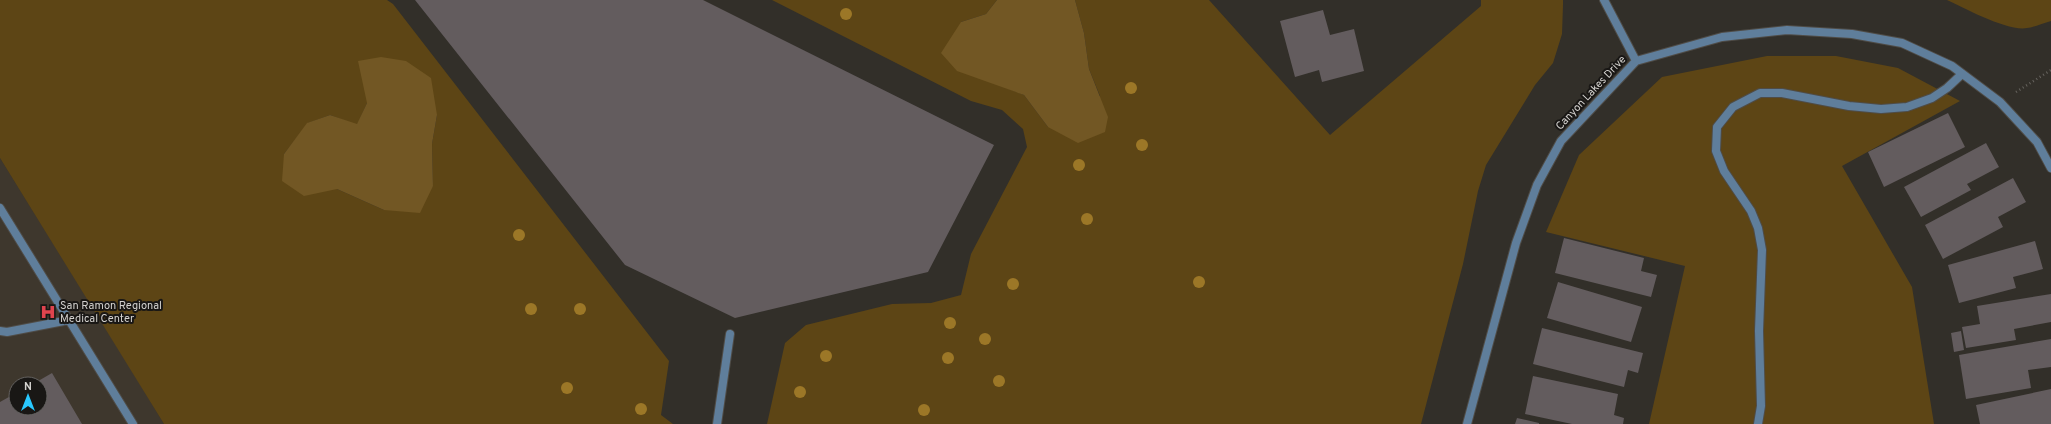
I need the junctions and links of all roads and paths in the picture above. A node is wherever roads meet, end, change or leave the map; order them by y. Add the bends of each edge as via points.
1 (1604, 0) edge
2 (1636, 61) junction
3 (2051, 70) edge
4 (1962, 74) junction
5 (2000, 102) junction
6 (2051, 168) edge
7 (0, 208) edge
8 (69, 320) junction
9 (0, 331) edge
10 (730, 334) dead end
11 (133, 424) edge
12 (717, 424) edge
13 (1467, 424) edge
14 (1758, 424) edge

1 - 2 street
2 - 4 street, Canyon Lakes Drive via 1722,37 1787,30 1852,34 1902,43 1952,66
2 - 13 street, Canyon Lakes Drive via 1561,141 1537,185 1516,243
3 - 5 path
4 - 5 street, Canyon Lakes Drive
4 - 14 street via 1932,98 1907,107 1882,109 1850,106 1782,93 1760,93 1733,107 1717,127 1716,151 1724,171 1751,211 1758,228 1762,250 1761,406
5 - 6 street, Canyon Lakes Drive via 2037,142
7 - 8 street
8 - 9 street via 7,332
8 - 11 street
10 - 12 street

